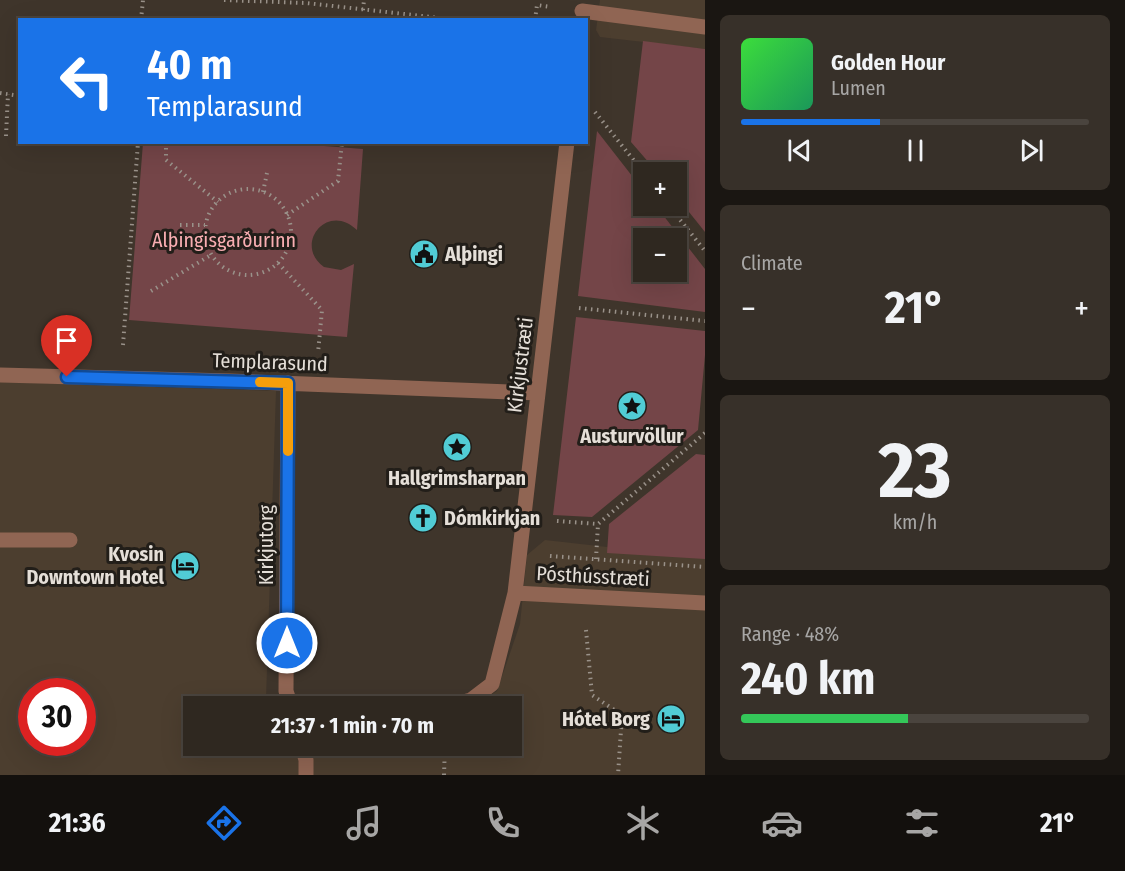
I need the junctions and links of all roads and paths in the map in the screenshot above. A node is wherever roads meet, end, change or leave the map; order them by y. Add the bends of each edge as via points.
1 (144, 0) edge
2 (224, 0) edge
3 (364, 0) edge
4 (363, 10) junction
5 (582, 10) edge
6 (141, 18) edge
7 (439, 18) edge
8 (705, 27) edge
9 (0, 93) edge
10 (8, 94) junction
11 (18, 96) edge
12 (595, 112) dead end
13 (6, 136) dead end
14 (138, 144) edge
15 (166, 144) edge
16 (342, 144) edge
17 (567, 144) edge
18 (635, 162) edge
19 (267, 173) dead end
20 (262, 192) junction
21 (218, 202) junction
22 (287, 215) junction
23 (677, 216) edge
24 (180, 225) dead end
25 (205, 225) junction
26 (705, 251) edge
27 (211, 255) junction
28 (278, 263) junction
29 (151, 291) dead end
30 (548, 304) junction
31 (705, 321) edge
32 (0, 375) edge
33 (121, 378) junction
34 (288, 383) junction
35 (316, 384) junction
36 (538, 393) junction
37 (705, 433) edge
38 (549, 520) dead end
39 (598, 524) junction
40 (0, 540) edge
41 (70, 540) dead end
42 (544, 556) dead end
43 (596, 559) junction
44 (705, 567) edge
45 (515, 593) junction
46 (579, 597) junction
47 (705, 603) edge
48 (288, 696) edge
49 (476, 696) edge
50 (445, 756) edge
51 (444, 775) edge
52 (618, 775) edge

1 - 6 path
2 - 4 path
3 - 4 path
4 - 7 path
5 - 8 street
9 - 10 path
10 - 11 path
10 - 13 path
12 - 18 path
14 - 33 path
15 - 21 path via 166,160
16 - 22 path via 338,181
17 - 30 street, Kirkjustræti
19 - 20 path
20 - 21 path via 239,190
20 - 22 path via 282,205
21 - 25 path
22 - 28 path via 291,241
23 - 26 path
24 - 25 path
25 - 27 path
27 - 28 path via 221,267 251,276
27 - 29 path
28 - 35 path via 322,310
30 - 31 path
30 - 36 street, Kirkjustræti
32 - 33 street, Templarasund
33 - 34 street, Templarasund
34 - 35 street, Templarasund
34 - 48 street, Kirkjutorg
35 - 36 street, Templarasund
36 - 45 street, Kirkjustræti
37 - 39 path
38 - 39 path
39 - 43 path
40 - 41 street
42 - 43 path
43 - 44 path
45 - 46 street, Pósthússtræti
45 - 49 street, Pósthússtræti via 492,684
46 - 47 street, Pósthússtræti
46 - 52 path via 592,695 622,715
50 - 51 path

